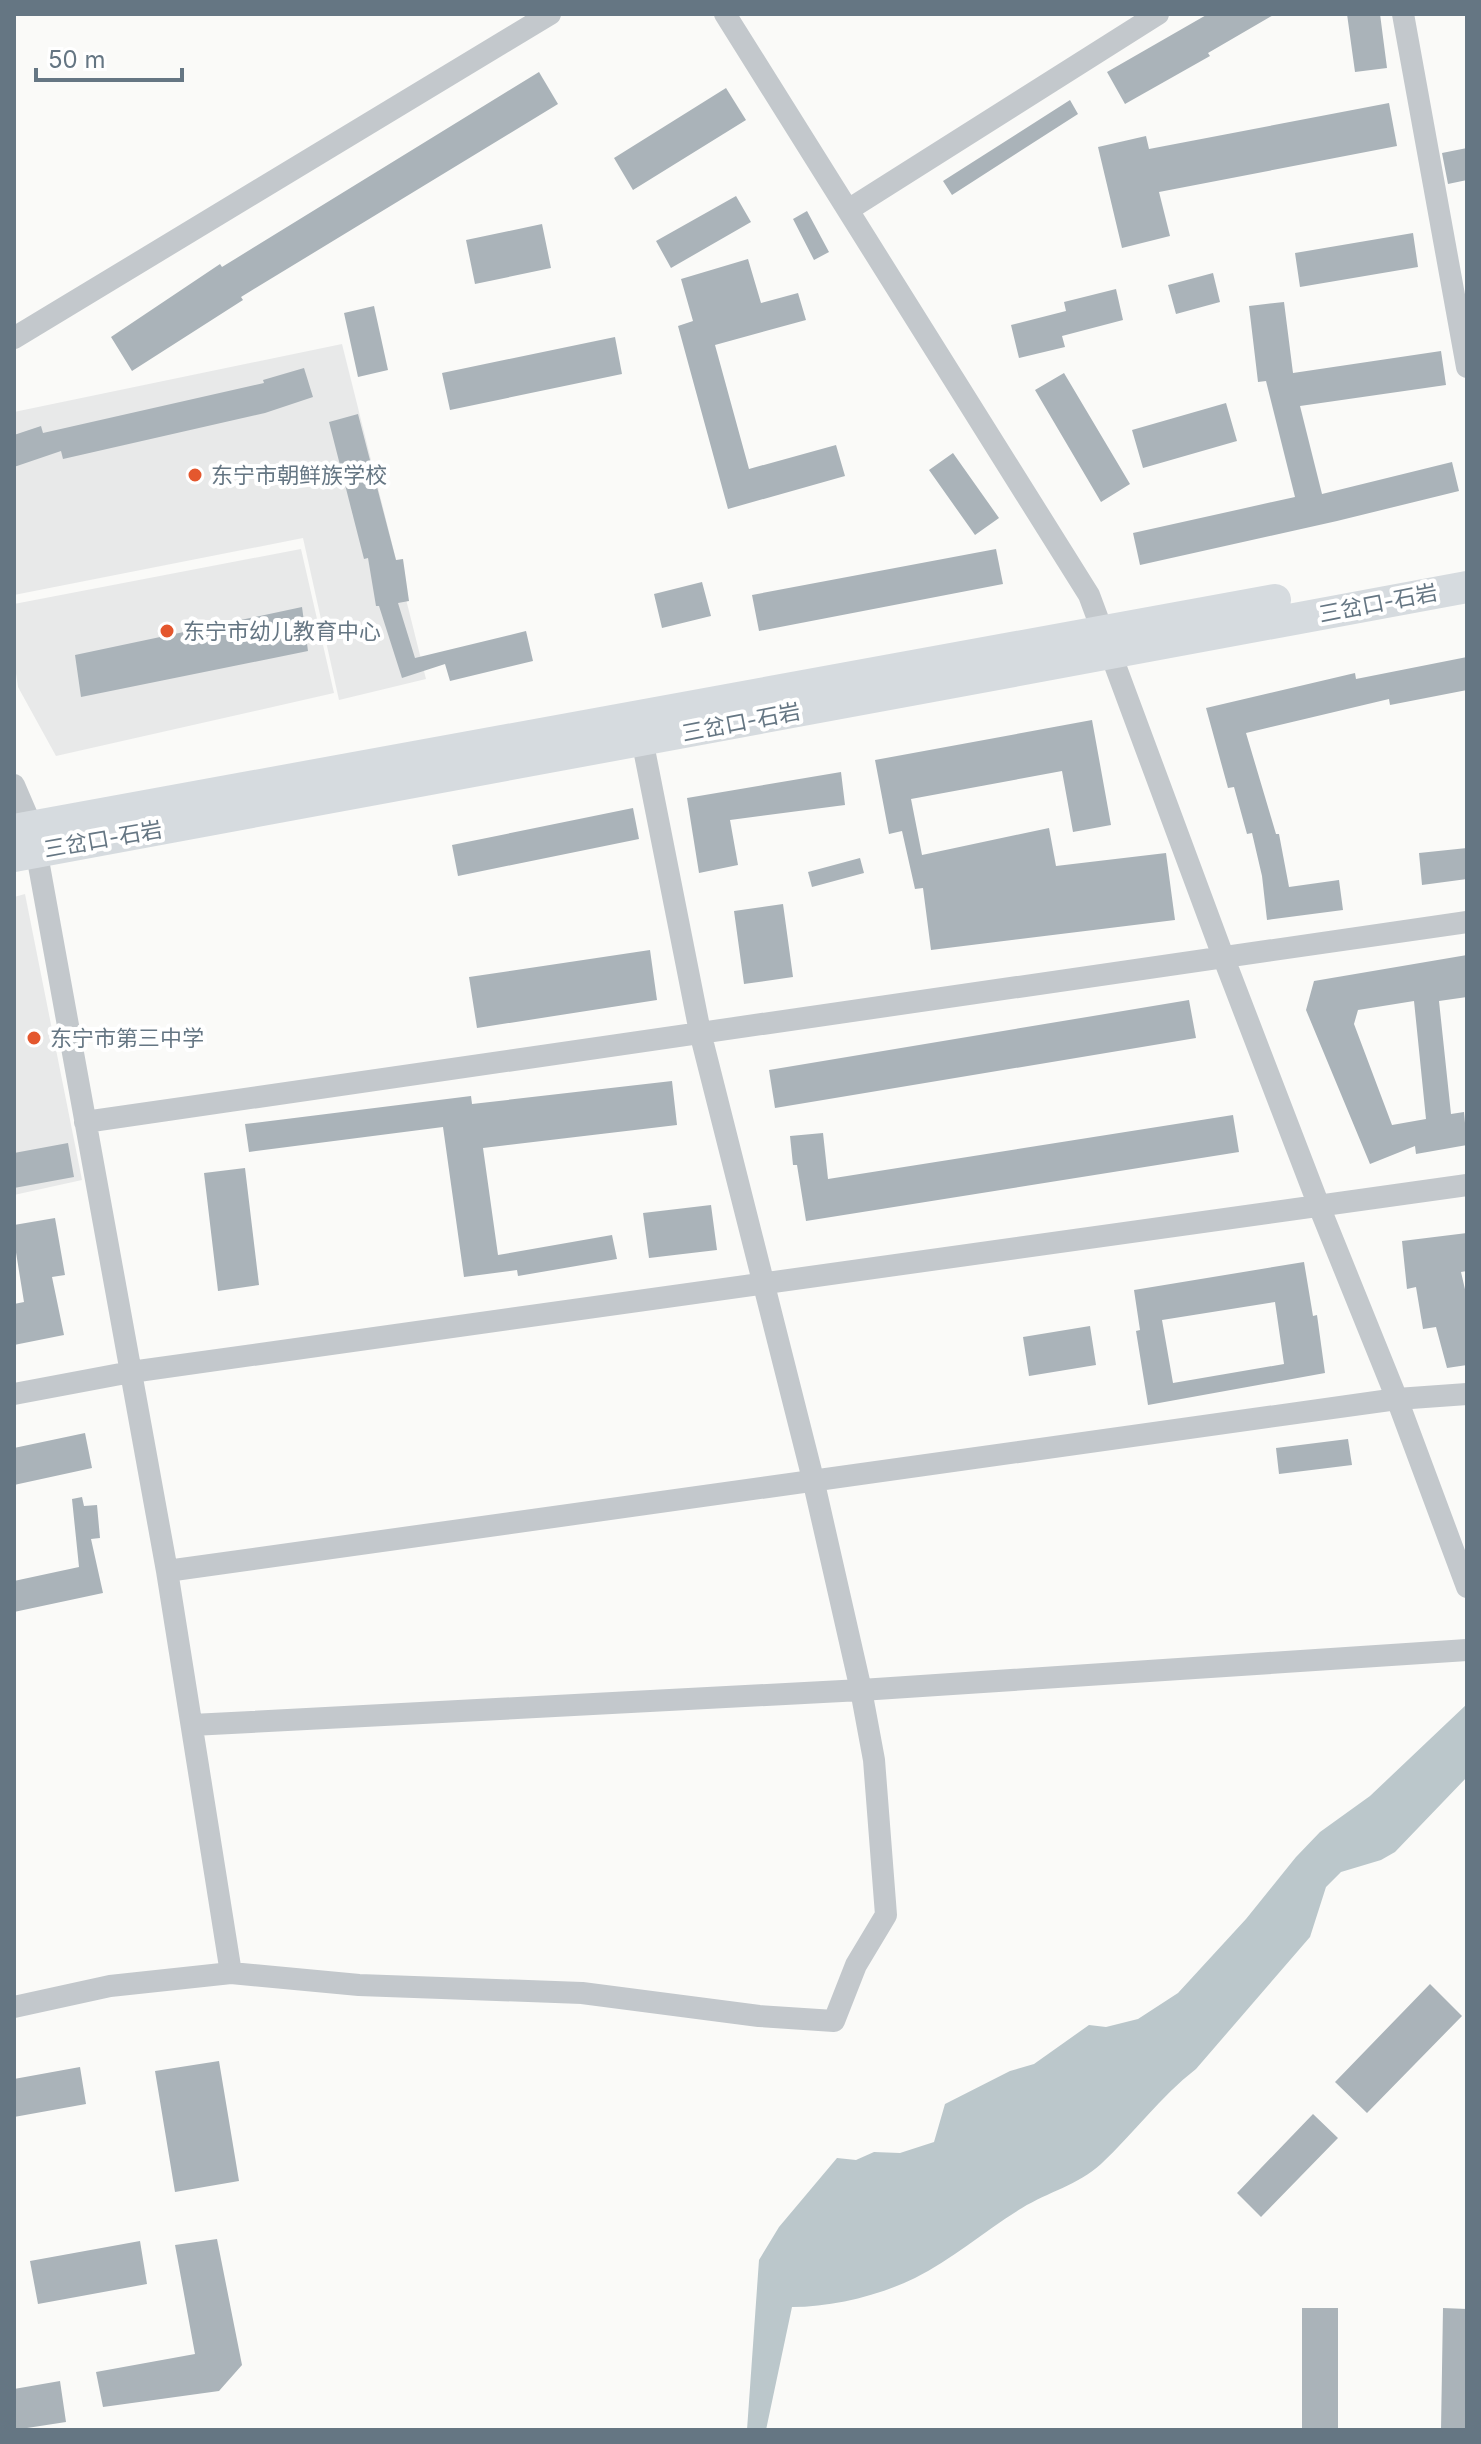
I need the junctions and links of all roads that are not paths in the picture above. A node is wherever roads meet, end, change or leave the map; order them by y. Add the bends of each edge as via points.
1 (550, 14) edge
2 (725, 14) edge
3 (1158, 14) edge
4 (1403, 14) edge
5 (848, 210) junction
6 (14, 338) edge
7 (1467, 367) edge
8 (1467, 567) edge
9 (1467, 587) edge
10 (1107, 641) junction
11 (640, 728) junction
12 (14, 785) edge
13 (24, 841) edge
14 (1467, 922) edge
15 (1223, 956) junction
16 (700, 1032) junction
17 (85, 1122) junction
18 (1467, 1185) edge
19 (1319, 1206) junction
20 (766, 1284) junction
21 (131, 1372) junction
22 (14, 1394) edge
23 (1467, 1394) edge
24 (1397, 1399) junction
25 (813, 1479) junction
26 (167, 1571) junction
27 (1467, 1587) edge
28 (1467, 1650) edge
29 (861, 1690) junction
30 (192, 1725) junction
31 (231, 1973) junction
32 (14, 2007) edge

1 - 6 street
2 - 5 street
3 - 5 street
4 - 7 street
5 - 10 street via 1089,595
8 - 10 highway, 三岔口-石岩
9 - 10 highway, 三岔口-石岩
10 - 11 highway, 三岔口-石岩
10 - 15 street
11 - 13 highway, 三岔口-石岩
11 - 16 street
12 - 13 street
13 - 17 street
14 - 15 street
15 - 16 street
15 - 19 street
16 - 17 street
16 - 20 street
17 - 21 street
18 - 19 street
19 - 20 street
19 - 24 street
20 - 21 street
20 - 25 street
21 - 22 street
21 - 26 street
23 - 24 street
24 - 25 street
24 - 27 street
25 - 26 street
25 - 29 street
26 - 30 street
28 - 29 street
29 - 30 street
29 - 31 street via 874,1760 886,1915 856,1965 834,2021 582,1993 359,1985
30 - 31 street
31 - 32 street via 110,1986

